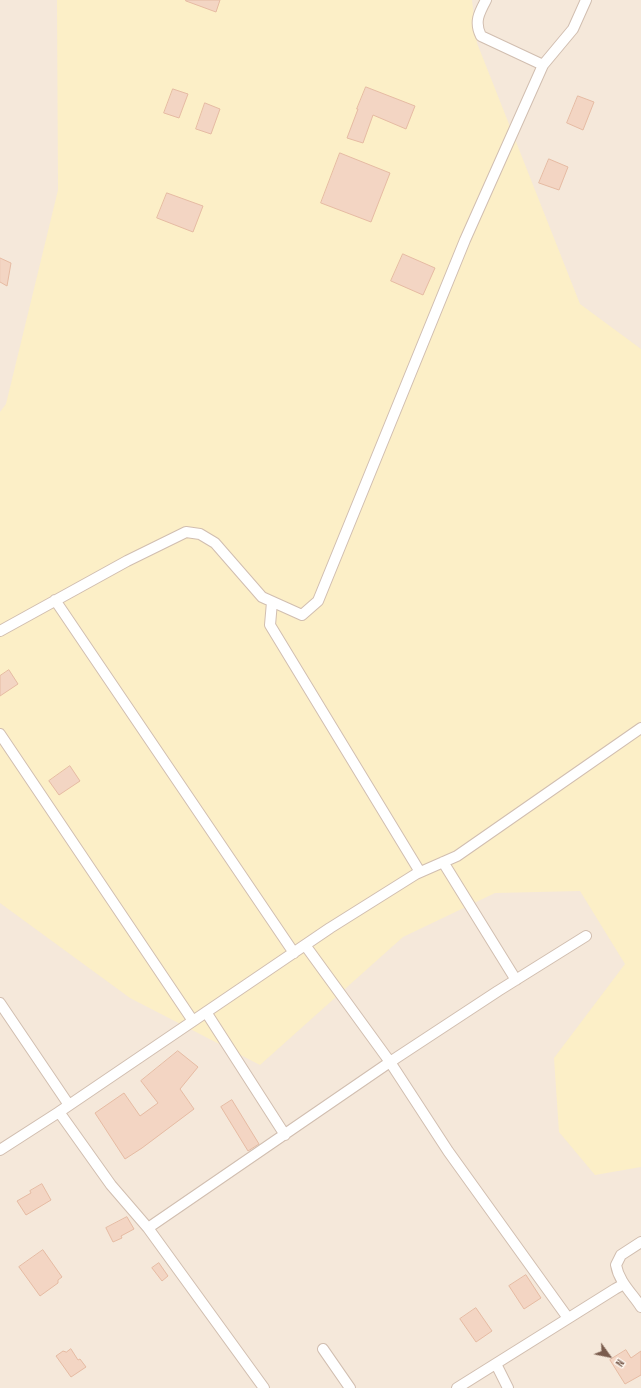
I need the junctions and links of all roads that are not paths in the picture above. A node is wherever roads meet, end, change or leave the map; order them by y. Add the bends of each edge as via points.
1 (486, 0) edge
2 (586, 0) edge
3 (543, 65) junction
4 (55, 600) junction
5 (272, 602) junction
6 (0, 631) edge
7 (641, 728) edge
8 (0, 734) edge
9 (443, 862) junction
10 (420, 872) junction
11 (586, 936) dead end
12 (305, 945) junction
13 (294, 953) junction
14 (516, 980) junction
15 (0, 1003) edge
16 (206, 1012) junction
17 (193, 1021) junction
18 (390, 1062) junction
19 (69, 1105) junction
20 (59, 1112) junction
21 (285, 1135) junction
22 (0, 1150) edge
23 (148, 1228) junction
24 (641, 1242) edge
25 (624, 1284) junction
26 (641, 1307) edge
27 (568, 1318) junction
28 (324, 1350) dead end
29 (496, 1364) junction
30 (264, 1388) edge
31 (350, 1388) edge
32 (457, 1388) edge
33 (508, 1388) edge

1 - 3 street via 478,18 477,27 481,36
2 - 3 street via 573,29
3 - 5 street via 464,240 318,601 302,615
4 - 5 street via 186,532 200,534 215,543 262,598
4 - 6 street
4 - 13 street
5 - 10 street via 270,625
7 - 9 street via 457,856
8 - 17 street
9 - 10 street
9 - 14 street
10 - 12 street
11 - 14 street
12 - 13 street
12 - 18 street
13 - 16 street
14 - 18 street
15 - 19 street
16 - 17 street
16 - 21 street
17 - 19 street
18 - 21 street
18 - 27 street via 448,1152
19 - 20 street
20 - 22 street
20 - 23 street via 111,1185
21 - 23 street
23 - 30 street
24 - 25 street via 622,1255 616,1265
25 - 26 street
25 - 27 street
27 - 29 street
28 - 31 street
29 - 32 street
29 - 33 street

